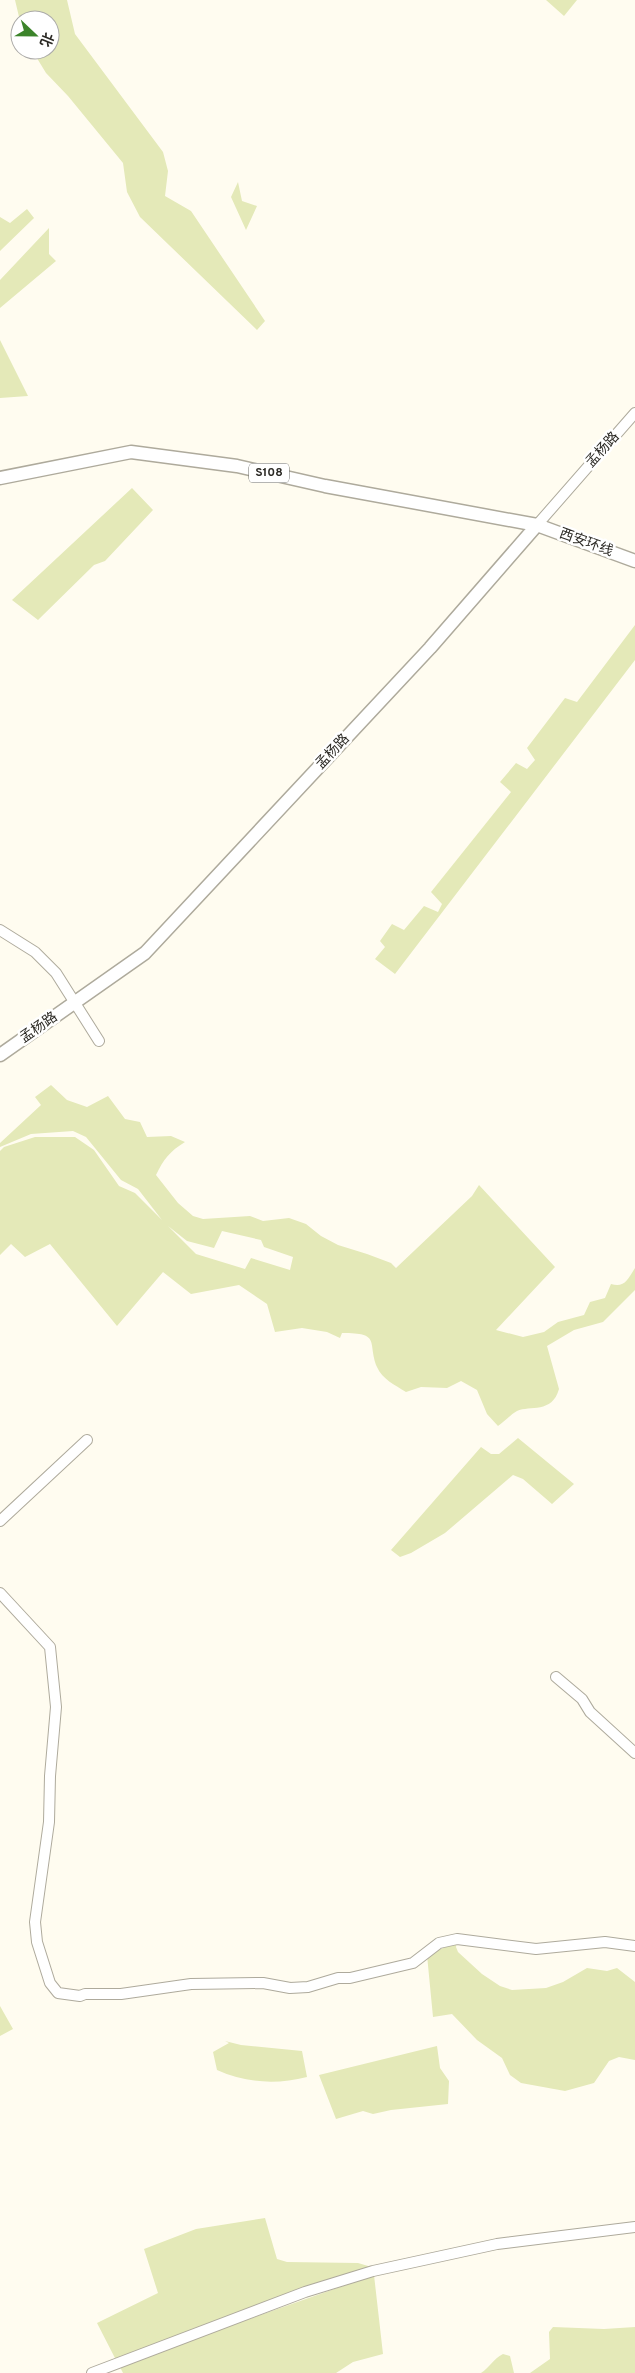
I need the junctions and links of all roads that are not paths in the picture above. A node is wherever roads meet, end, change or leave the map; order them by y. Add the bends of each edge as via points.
1 (635, 414) edge
2 (0, 478) edge
3 (537, 525) junction
4 (635, 561) edge
5 (0, 930) edge
6 (75, 1003) junction
7 (99, 1041) dead end
8 (0, 1055) edge
9 (87, 1440) dead end
10 (0, 1521) edge
11 (0, 1592) edge
12 (556, 1677) dead end
13 (635, 1753) edge
14 (635, 1946) edge
15 (635, 2227) edge
16 (92, 2373) edge

1 - 3 street, 孟杨路
2 - 3 main road, S108 via 131,452 237,466 335,488
3 - 4 main road, 西安环线 / S108
3 - 6 main road, 孟杨路 via 424,655 145,953
5 - 6 street via 34,952 56,973
6 - 7 street
6 - 8 main road, 孟杨路
9 - 10 street
11 - 14 street via 50,1647 56,1708 49,1822 35,1922 37,1942 50,1983 58,1993 80,1996 120,1994 191,1984 308,1986 413,1963 439,1943 457,1939 536,1949 605,1942
12 - 13 street
15 - 16 street via 497,2244 373,2271 305,2292

